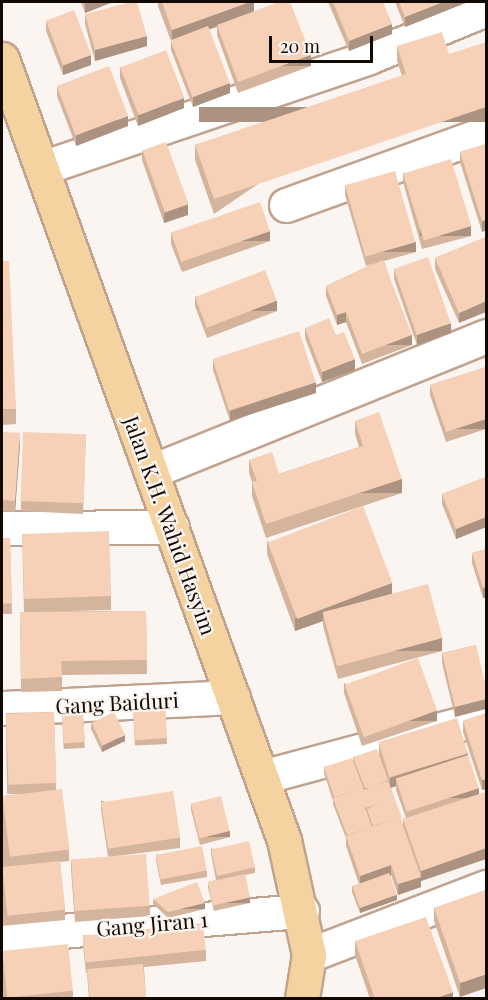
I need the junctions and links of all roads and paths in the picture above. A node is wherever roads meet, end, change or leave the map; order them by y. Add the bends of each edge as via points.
1 (486, 9) edge
2 (2, 59) edge
3 (486, 133) edge
4 (42, 168) junction
5 (286, 205) dead end
6 (486, 336) edge
7 (152, 471) junction
8 (172, 527) junction
9 (2, 528) edge
10 (232, 697) junction
11 (2, 708) edge
12 (486, 717) edge
13 (262, 777) junction
14 (486, 887) edge
15 (302, 910) junction
16 (2, 936) edge
17 (309, 955) junction
18 (302, 999) edge

1 - 4 street via 369,57
2 - 4 main road, Jalan K.H. Wahid Hasyim
3 - 5 street
4 - 7 main road, Jalan K.H. Wahid Hasyim
6 - 7 street
7 - 8 main road, Jalan K.H. Wahid Hasyim
8 - 9 street
8 - 10 main road, Jalan K.H. Wahid Hasyim
10 - 11 street, Gang Baiduri
10 - 13 main road, Jalan K.H. Wahid Hasyim
12 - 13 street
13 - 15 main road, Jalan K.H. Wahid Hasyim
14 - 17 street
15 - 16 street, Gang Jiran 1
15 - 17 main road, Jalan K.H. Wahid Hasyim
17 - 18 main road, Jalan K.H. Wahid Hasyim

